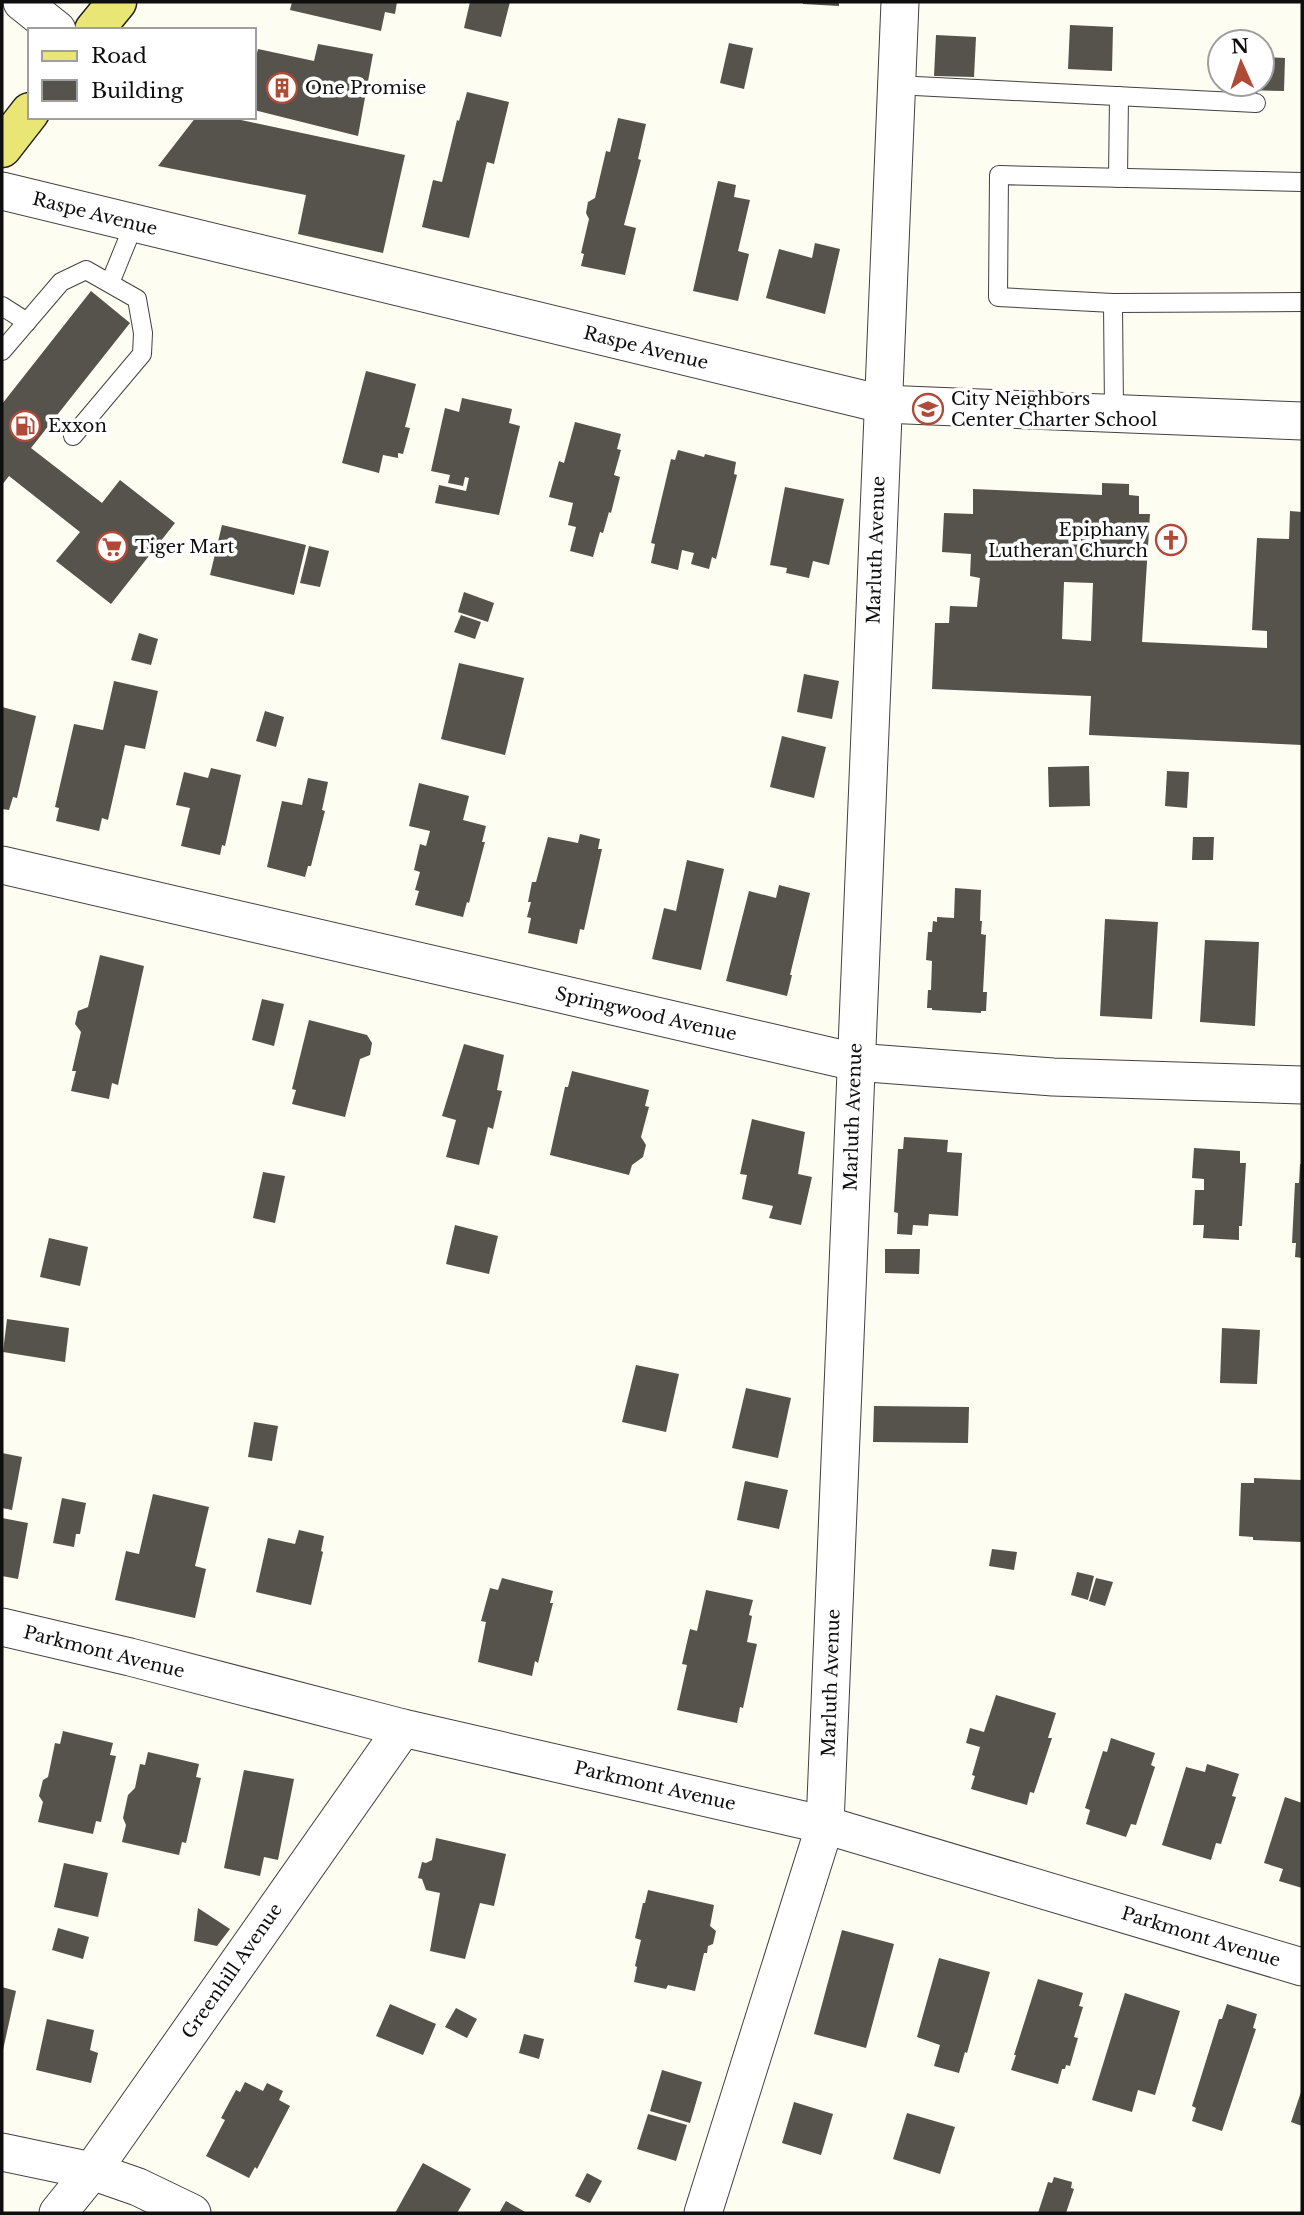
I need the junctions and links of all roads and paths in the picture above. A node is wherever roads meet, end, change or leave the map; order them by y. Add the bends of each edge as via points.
1 (22, 2) edge
2 (117, 2) edge
3 (900, 2) edge
4 (54, 28) edge
5 (96, 28) edge
6 (895, 85) junction
7 (1119, 96) junction
8 (1256, 103) dead end
9 (28, 115) edge
10 (2, 148) edge
11 (1118, 178) junction
12 (1302, 182) edge
13 (2, 191) edge
14 (134, 224) junction
15 (110, 283) junction
16 (1113, 303) junction
17 (1302, 303) edge
18 (2, 306) edge
19 (27, 321) junction
20 (2, 351) edge
21 (883, 404) junction
22 (1114, 412) junction
23 (1302, 421) edge
24 (73, 436) dead end
25 (2, 865) edge
26 (855, 1062) junction
27 (1302, 1085) edge
28 (2, 1627) edge
29 (403, 1728) junction
30 (825, 1825) junction
31 (1302, 1967) edge
32 (2, 2152) edge
33 (92, 2171) junction
34 (58, 2213) edge
35 (192, 2213) edge
36 (703, 2213) edge

1 - 4 street
2 - 5 main road
3 - 6 street, Marluth Avenue
6 - 7 lane
6 - 21 street, Marluth Avenue
7 - 8 lane
7 - 11 lane
9 - 10 main road
11 - 12 lane
11 - 16 lane via 999,175 998,298
13 - 14 street, Raspe Avenue
14 - 15 lane
14 - 21 street, Raspe Avenue
15 - 19 lane via 86,270 61,282
15 - 24 lane via 137,299 142,354
16 - 17 lane
16 - 22 lane
18 - 19 lane
19 - 20 lane
21 - 22 street, Raspe Avenue
21 - 26 street, Marluth Avenue
22 - 23 street, Raspe Avenue
25 - 26 street, Springwood Avenue
26 - 27 street, Springwood Avenue via 1052,1077
26 - 30 street, Marluth Avenue
28 - 29 street, Parkmont Avenue
29 - 30 street, Parkmont Avenue
29 - 33 street, Greenhill Avenue
30 - 31 street, Parkmont Avenue
30 - 36 street, Marluth Avenue
32 - 33 street
33 - 34 street, Greenhill Avenue
33 - 35 street

